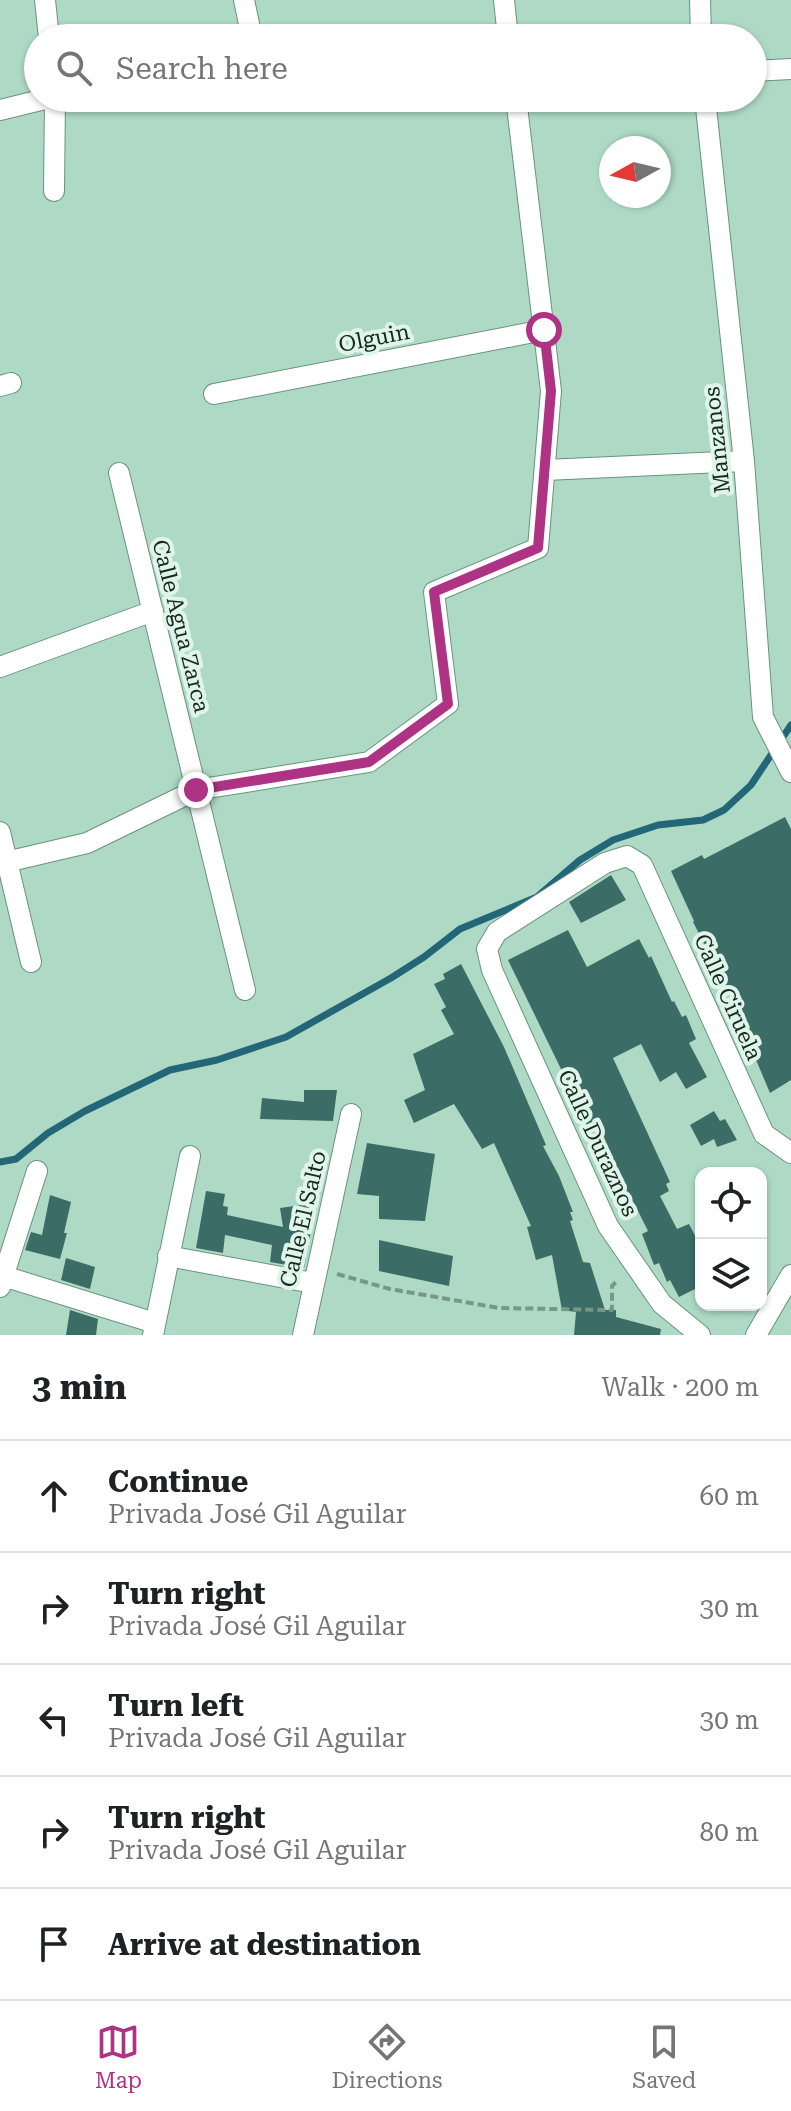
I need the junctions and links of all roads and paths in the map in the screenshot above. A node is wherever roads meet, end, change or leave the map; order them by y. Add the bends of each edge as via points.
1 (45, 0) edge
2 (244, 0) edge
3 (504, 0) edge
4 (700, 0) edge
5 (48, 24) edge
6 (249, 24) edge
7 (507, 24) edge
8 (701, 24) edge
9 (791, 69) edge
10 (767, 70) edge
11 (24, 104) edge
12 (0, 110) edge
13 (52, 112) edge
14 (518, 112) edge
15 (707, 112) edge
16 (54, 191) dead end
17 (544, 330) junction
18 (214, 394) dead end
19 (744, 461) junction
20 (545, 470) junction
21 (119, 473) dead end
22 (153, 611) junction
23 (0, 667) edge
24 (790, 770) edge
25 (196, 790) junction
26 (0, 832) edge
27 (6, 862) junction
28 (487, 949) joint
29 (31, 962) dead end
30 (245, 990) dead end
31 (351, 1114) dead end
32 (791, 1152) edge
33 (190, 1156) dead end
34 (37, 1171) dead end
35 (168, 1256) junction
36 (634, 1264) junction
37 (791, 1275) edge
38 (314, 1276) junction
39 (1, 1279) edge
40 (154, 1329) edge
41 (303, 1335) edge
42 (700, 1335) edge
43 (756, 1335) edge

1 - 5 street
2 - 6 street
3 - 7 street
4 - 8 street
9 - 10 street
11 - 12 street
13 - 16 street
14 - 17 street
15 - 19 street, Manzanos
17 - 18 street, Olguin
17 - 20 street via 551,391
19 - 20 street
19 - 24 street, Manzanos via 763,717
20 - 25 street via 538,548 434,592 448,704 369,762
21 - 22 street, Calle Agua Zarca
22 - 23 street
22 - 25 street, Calle Agua Zarca
25 - 27 street via 87,843
25 - 30 street, Calle Agua Zarca
26 - 27 street
27 - 29 street
28 - 32 street, Calle Ciruela via 497,932 605,863 627,856 642,865 764,1134
28 - 36 street, Calle Duraznos via 608,1226
31 - 38 street, Calle El Salto
33 - 35 street
34 - 39 street
35 - 38 street
35 - 40 street
36 - 38 path via 612,1286 612,1310 499,1308
36 - 42 street, Calle Duraznos via 662,1304
37 - 43 street
38 - 41 street, Calle El Salto
39 - 40 street

